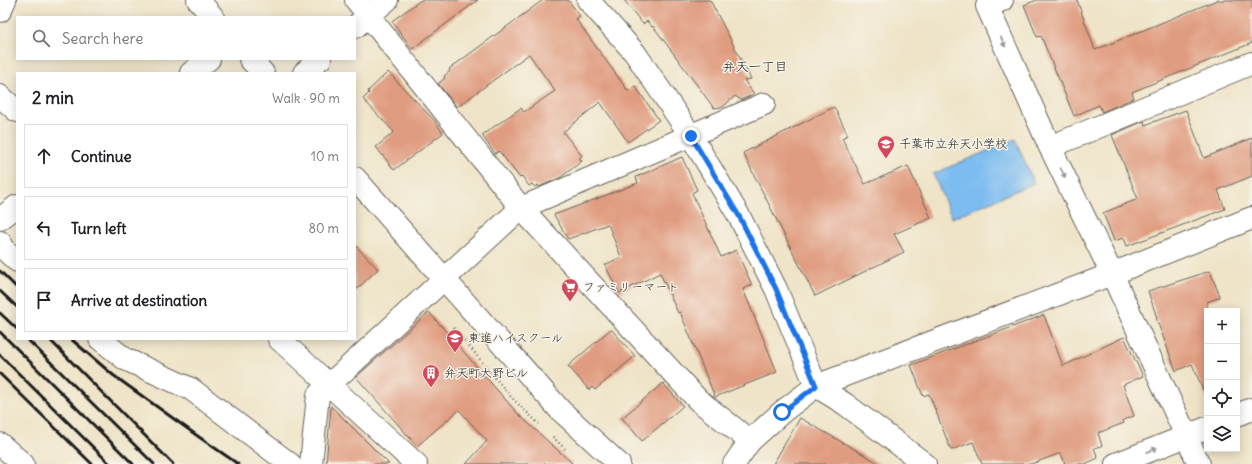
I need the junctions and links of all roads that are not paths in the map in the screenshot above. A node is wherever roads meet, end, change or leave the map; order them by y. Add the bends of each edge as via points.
1 (5, 0) edge
2 (198, 0) edge
3 (387, 0) edge
4 (588, 0) edge
5 (995, 3) edge
6 (0, 11) edge
7 (360, 14) edge
8 (212, 16) edge
9 (208, 60) edge
10 (251, 60) edge
11 (319, 60) edge
12 (1252, 63) edge
13 (192, 72) edge
14 (261, 72) edge
15 (305, 72) edge
16 (0, 96) edge
17 (764, 104) dead end
18 (16, 110) edge
19 (691, 136) junction
20 (1050, 147) junction
21 (356, 179) edge
22 (16, 207) edge
23 (521, 208) junction
24 (1252, 218) edge
25 (0, 219) edge
26 (0, 242) edge
27 (16, 260) edge
28 (1112, 274) junction
29 (444, 278) junction
30 (101, 340) edge
31 (280, 340) edge
32 (329, 384) junction
33 (816, 386) junction
34 (1252, 409) edge
35 (1240, 414) edge
36 (1204, 429) edge
37 (1186, 436) junction
38 (750, 441) junction
39 (0, 444) edge
40 (23, 464) edge
41 (290, 464) edge
42 (312, 464) edge
43 (416, 464) edge
44 (618, 464) edge
45 (734, 464) edge
46 (925, 464) edge
47 (1116, 464) edge
48 (1199, 464) edge

1 - 6 street
2 - 8 street
3 - 7 street
4 - 19 street via 635,53
5 -> 20 street
7 - 23 street
9 - 13 street
10 - 14 street
11 - 15 street
12 - 20 street
16 - 18 street
17 - 19 street
19 - 23 street
19 - 33 street via 739,216 776,289
20 -> 28 street
21 - 29 street
22 - 25 street
23 - 29 street
23 - 38 street via 698,400
24 - 28 street
26 - 27 street
28 - 33 street
28 - 37 street
29 - 32 street
29 - 44 street via 560,410
30 - 41 street via 125,360 191,389
31 - 32 street
32 - 42 street via 318,395
32 - 43 street
33 - 38 street
33 - 46 street
34 - 35 street
36 - 37 street
47 -> 37 street
37 - 48 street
38 - 45 street
39 - 40 street

